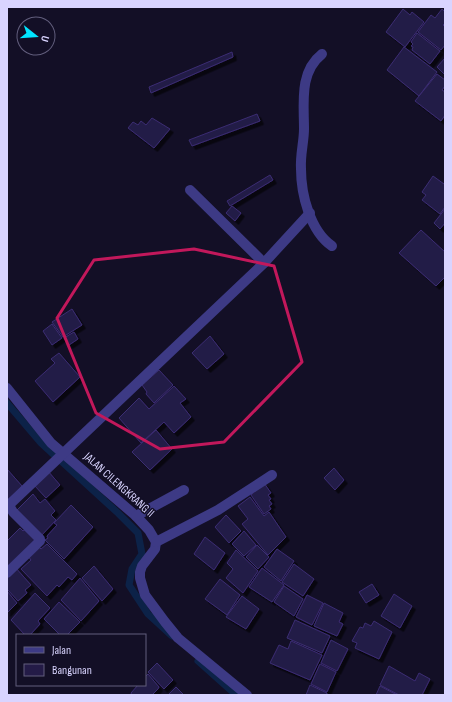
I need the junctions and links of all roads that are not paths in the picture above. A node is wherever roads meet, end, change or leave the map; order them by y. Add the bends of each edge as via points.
1 (322, 54) dead end
2 (190, 190) dead end
3 (310, 213) junction
4 (332, 246) dead end
5 (264, 263) junction
6 (7, 388) edge
7 (62, 453) junction
8 (272, 475) dead end
9 (184, 490) dead end
10 (136, 516) junction
11 (156, 542) junction
12 (7, 573) edge
13 (247, 695) edge

1 - 3 street via 307,74 303,98 304,131 300,168 304,196
2 - 5 street
3 - 4 street via 320,234
3 - 5 street
5 - 7 street
6 - 7 street, JALAN CILENGKRANG II
7 - 10 street, JALAN CILENGKRANG II
7 - 12 street via 11,503 13,512 40,541
8 - 11 street via 218,510
9 - 10 street
10 - 11 street, JALAN CILENGKRANG II
11 - 13 street via 154,551 140,572 146,595 178,638

